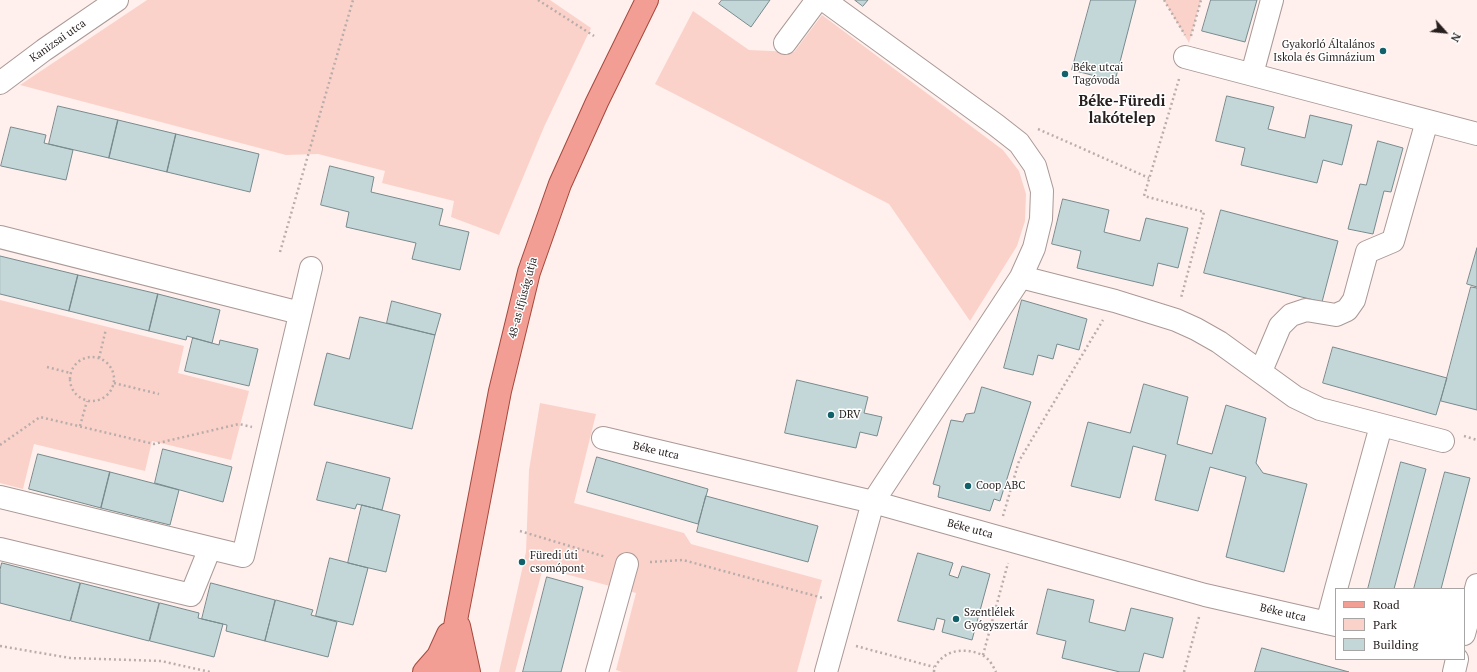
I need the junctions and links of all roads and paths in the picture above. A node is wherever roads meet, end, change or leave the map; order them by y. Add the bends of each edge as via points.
1 (117, 0) edge
2 (353, 0) edge
3 (538, 0) edge
4 (647, 0) edge
5 (817, 0) edge
6 (824, 0) edge
7 (1164, 0) edge
8 (1201, 0) edge
9 (1272, 0) edge
10 (594, 36) dead end
11 (785, 43) dead end
12 (1187, 50) junction
13 (1252, 74) junction
14 (0, 83) edge
15 (1427, 121) junction
16 (1034, 127) dead end
17 (1477, 134) edge
18 (1149, 178) junction
19 (0, 237) edge
20 (280, 252) dead end
21 (312, 268) dead end
22 (1021, 277) junction
23 (1115, 301) junction
24 (300, 313) junction
25 (1176, 320) junction
26 (106, 329) dead end
27 (98, 358) junction
28 (48, 367) dead end
29 (1261, 371) junction
30 (70, 373) junction
31 (114, 383) junction
32 (159, 394) dead end
33 (87, 401) junction
34 (80, 426) junction
35 (1380, 426) junction
36 (272, 432) junction
37 (603, 438) dead end
38 (1451, 438) joint
39 (1477, 440) edge
40 (0, 445) edge
41 (0, 497) edge
42 (873, 502) junction
43 (520, 531) dead end
44 (1006, 539) junction
45 (210, 548) junction
46 (0, 549) edge
47 (627, 564) junction
48 (1477, 585) edge
49 (1336, 588) edge
50 (1205, 595) junction
51 (1335, 596) edge
52 (845, 604) junction
53 (457, 615) junction
54 (1331, 624) edge
55 (1465, 630) edge
56 (835, 640) junction
57 (0, 646) edge
58 (983, 655) junction
59 (934, 667) junction
60 (210, 672) edge
61 (424, 672) edge
62 (447, 672) edge
63 (469, 672) edge
64 (597, 672) edge
65 (826, 672) edge
66 (934, 672) edge
67 (996, 672) edge
68 (1184, 672) edge

1 - 14 street, Kanizsai utca
2 - 20 path
3 - 10 path
4 - 53 main road, 48-as ifjúság útja via 560,184 529,272 500,391
5 - 11 street
6 - 22 street via 1019,143 1035,166 1042,191 1034,248
7 - 12 path
8 - 12 path
9 - 13 street
12 - 13 street
12 - 18 path
13 - 15 street
15 - 17 street
15 - 29 street via 1393,241 1367,252 1354,300 1346,310 1336,315 1306,310 1291,315 1280,326
16 - 18 path
18 - 25 path via 1144,196 1204,212
19 - 24 street
21 - 24 street
22 - 23 street
22 - 42 street
23 - 25 street
23 - 44 path via 1019,460
24 - 36 street
25 - 29 street via 1219,342
26 - 27 path
27 - 30 path via 86,357 79,361
27 - 31 path via 107,362 112,369
28 - 30 path
29 - 35 street via 1295,397 1320,410
30 - 33 path via 69,380 75,394
31 - 32 path
31 - 33 path via 112,390 101,400
33 - 34 path
34 - 36 path via 154,444 239,424
34 - 40 path via 40,417
35 - 38 street
35 - 49 street
36 - 45 street via 243,556
37 - 42 street, Béke utca
38 - 39 path
41 - 45 street
42 - 44 street, Béke utca
42 - 52 street
43 - 47 path
44 - 50 street, Béke utca
44 - 58 path
45 - 46 street via 191,595
47 - 52 path via 683,560
47 - 64 street
48 - 55 street
50 - 54 street, Béke utca
50 - 68 path
51 - 54 street
52 - 56 street
53 - 61 main road via 438,656
53 - 62 main road
53 - 63 main road
56 - 59 path
56 - 65 street
57 - 60 path via 70,658 161,661
58 - 59 path via 970,651 954,651 944,655
58 - 67 path
59 - 66 path

